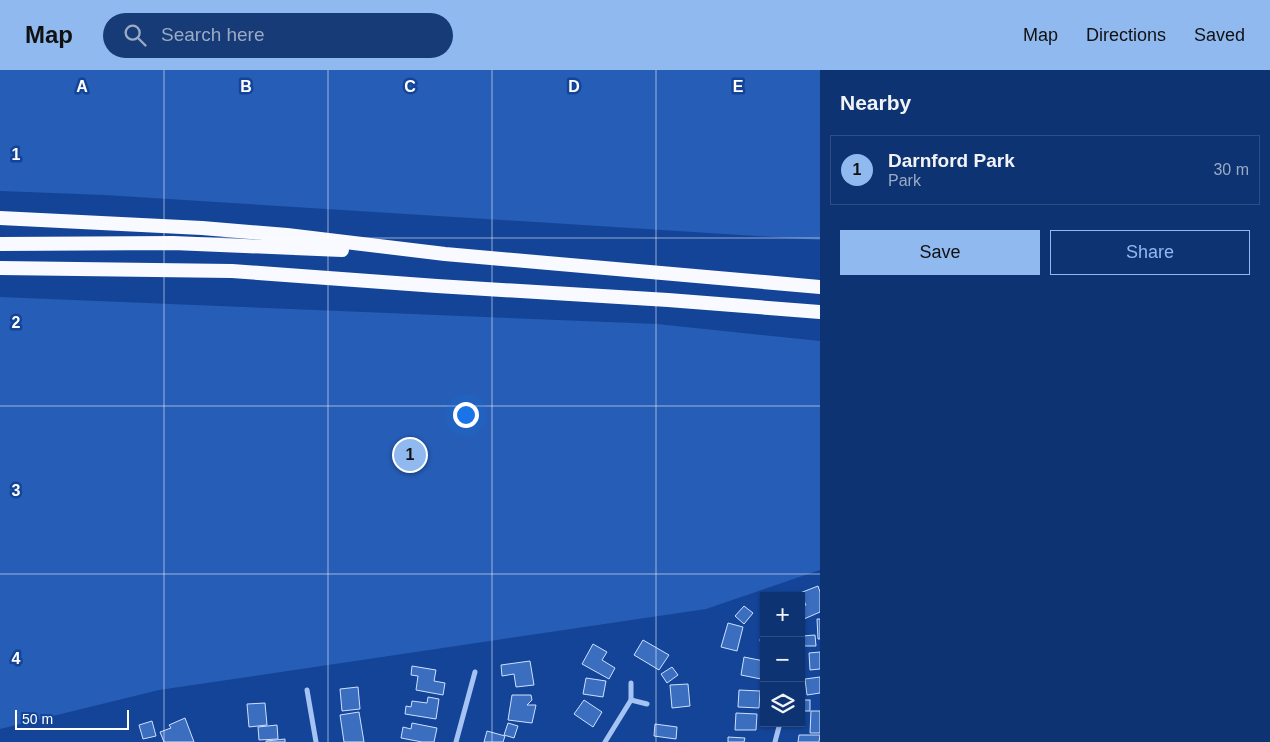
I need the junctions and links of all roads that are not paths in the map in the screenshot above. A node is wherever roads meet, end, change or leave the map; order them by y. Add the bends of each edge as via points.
1 (0, 218) edge
2 (0, 244) edge
3 (446, 254) junction
4 (0, 268) edge
5 (154, 270) junction
6 (0, 278) edge
7 (820, 287) edge
8 (820, 312) edge
9 (475, 672) dead end
10 (631, 683) dead end
11 (307, 690) dead end
12 (631, 700) junction
13 (647, 704) dead end
14 (779, 727) edge
15 (316, 742) edge
16 (456, 742) edge
17 (605, 742) edge
18 (775, 742) edge

1 - 3 highway via 202,228
2 - 3 highway via 173,244
3 - 7 highway
4 - 5 highway
5 - 6 highway
5 - 8 highway via 232,271
9 - 16 street
10 - 12 street
11 - 15 street
12 - 13 street
12 - 17 street
14 - 18 street

